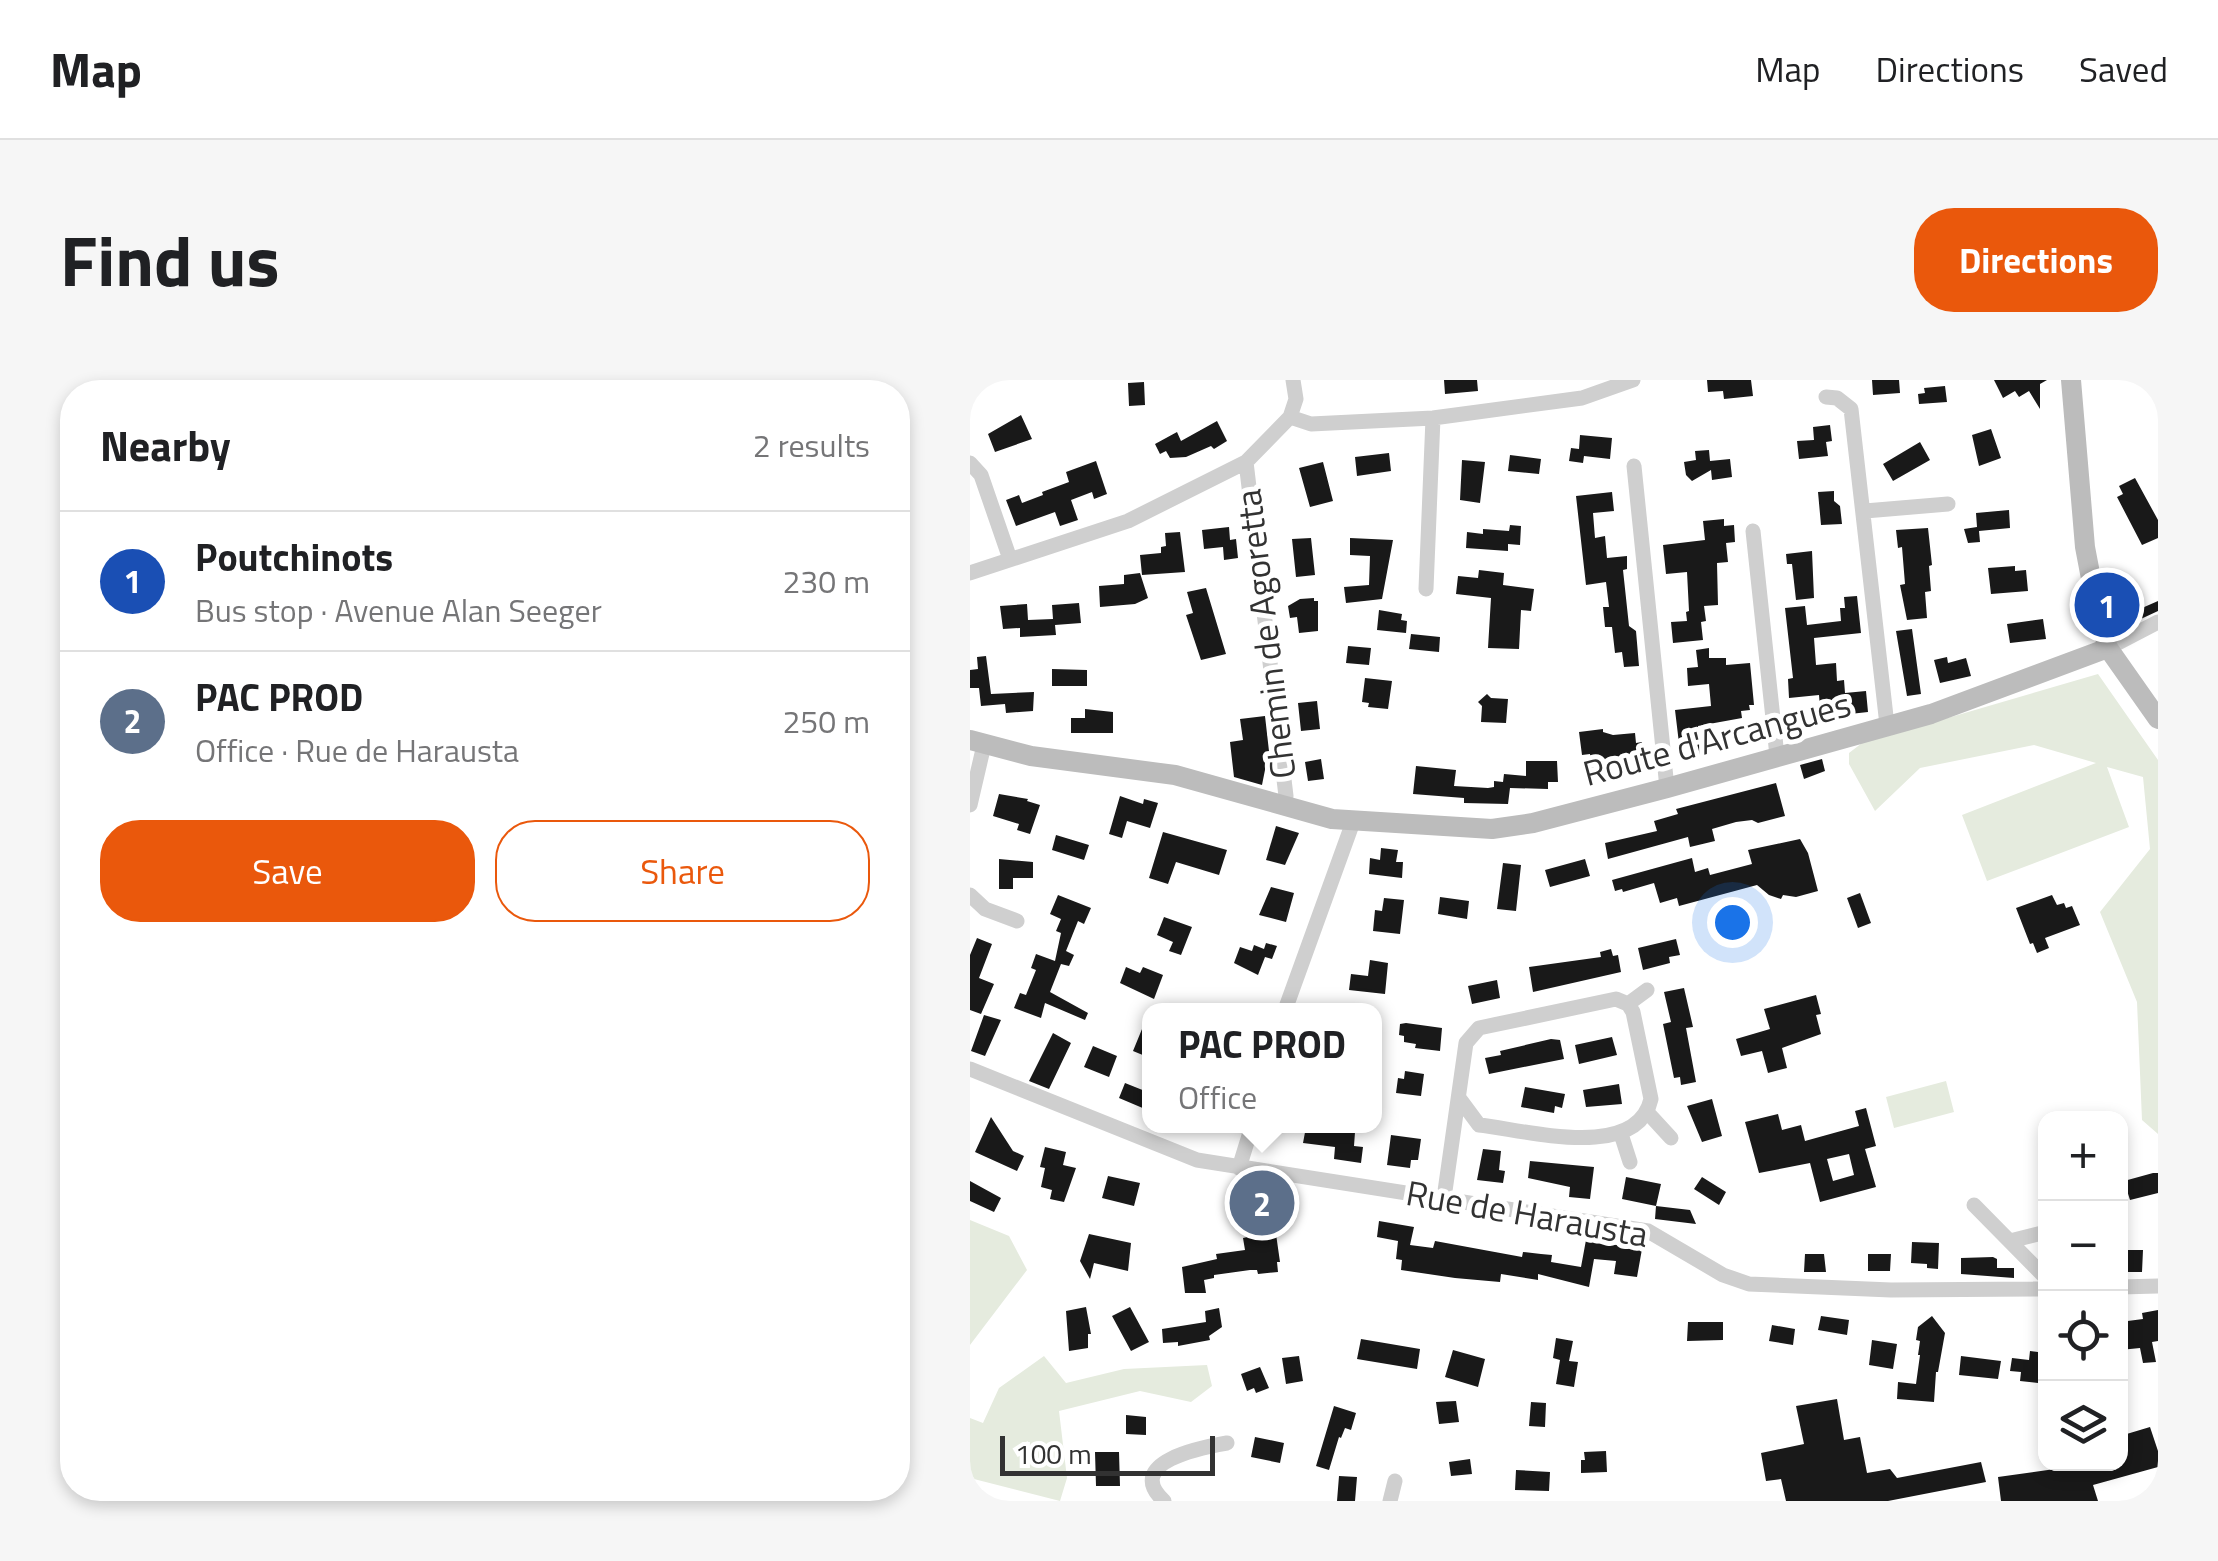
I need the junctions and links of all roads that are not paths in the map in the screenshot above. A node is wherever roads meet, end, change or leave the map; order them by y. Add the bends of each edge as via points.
1 (1293, 380) edge
2 (1633, 380) edge
3 (2072, 380) edge
4 (1826, 397) dead end
5 (1290, 418) junction
6 (1433, 418) junction
7 (1246, 462) junction
8 (970, 463) edge
9 (1634, 466) dead end
10 (1948, 504) dead end
11 (1864, 511) junction
12 (1753, 530) dead end
13 (1010, 559) junction
14 (970, 574) edge
15 (1426, 589) dead end
16 (2158, 622) edge
17 (2108, 648) junction
18 (2158, 719) edge
19 (1887, 725) junction
20 (977, 743) edge
21 (1776, 756) junction
22 (1667, 788) junction
23 (970, 805) edge
24 (1283, 805) junction
25 (1354, 822) junction
26 (970, 894) edge
27 (1017, 920) dead end
28 (1648, 990) dead end
29 (1288, 1003) edge
30 (1628, 1004) junction
31 (970, 1069) edge
32 (1459, 1098) junction
33 (1648, 1112) junction
34 (1479, 1125) junction
35 (1250, 1133) edge
36 (1454, 1133) junction
37 (1621, 1134) junction
38 (1671, 1138) dead end
39 (1630, 1162) dead end
40 (1239, 1168) junction
41 (1444, 1198) junction
42 (1974, 1205) dead end
43 (2038, 1234) edge
44 (2010, 1241) junction
45 (2038, 1270) edge
46 (2158, 1286) edge
47 (2128, 1287) edge
48 (2038, 1289) edge
49 (1228, 1442) dead end
50 (1395, 1481) dead end
51 (1164, 1501) edge
52 (1390, 1501) edge

1 - 5 street
2 - 6 street via 1582,398
3 - 17 street via 2085,547
4 - 11 street via 1851,408
5 - 6 street via 1311,424
5 - 7 street
6 - 15 street
7 - 13 street via 1128,521
7 - 24 street, Chemin de Agoretta
8 - 13 street via 981,475
9 - 22 street
10 - 11 street
11 - 19 street
12 - 21 street
13 - 14 street
16 - 17 street
17 - 18 street
17 - 19 street, Route d'Arcangues
19 - 21 street, Route d'Arcangues
20 - 23 street
20 - 24 street, Route d'Arcangues via 1175,776
21 - 22 street, Route d'Arcangues
22 - 25 street, Route d'Arcangues via 1492,829
24 - 25 street, Route d'Arcangues
25 - 29 street
26 - 27 street via 985,909
28 - 30 street
30 - 32 street via 1616,998 1479,1028 1466,1043
30 - 33 street via 1651,1098
31 - 40 street, Rue de Harausta via 1197,1160
32 - 34 street
32 - 36 street
33 - 37 street
33 - 38 street
34 - 36 street
34 - 37 street via 1593,1139
35 - 40 street
36 - 41 street
37 - 39 street
40 - 41 street, Rue de Harausta
41 - 48 street, Rue de Harausta via 1648,1231 1722,1276 1749,1284
42 - 44 street
43 - 44 street
44 - 45 street
46 - 47 street
49 - 51 street via 1160,1464 1154,1488
50 - 52 street

